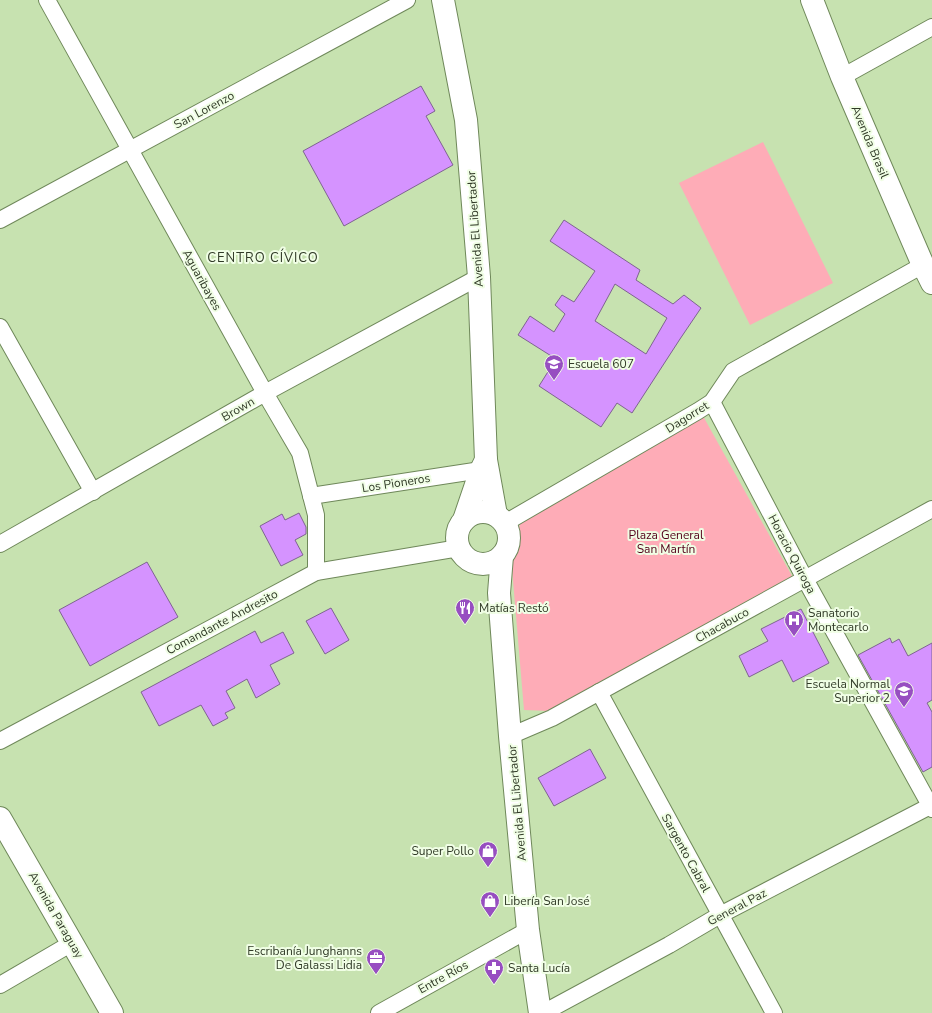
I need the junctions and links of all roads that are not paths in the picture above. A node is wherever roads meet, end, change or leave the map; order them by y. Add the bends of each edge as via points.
1 (47, 0) edge
2 (407, 0) edge
3 (443, 0) edge
4 (812, 0) edge
5 (932, 27) edge
6 (842, 77) junction
7 (130, 150) junction
8 (0, 220) edge
9 (927, 274) edge
10 (478, 277) junction
11 (0, 327) edge
12 (265, 393) junction
13 (712, 402) junction
14 (483, 465) junction
15 (93, 492) junction
16 (311, 496) junction
17 (932, 509) edge
18 (501, 519) junction
19 (464, 520) junction
20 (0, 544) edge
21 (458, 548) junction
22 (502, 556) junction
23 (481, 564) junction
24 (316, 572) junction
25 (805, 579) junction
26 (499, 593) junction
27 (599, 692) junction
28 (510, 736) junction
29 (0, 741) edge
30 (931, 807) edge
31 (0, 818) edge
32 (720, 915) junction
33 (528, 930) junction
34 (72, 943) junction
35 (0, 985) edge
36 (112, 1013) edge
37 (379, 1013) edge
38 (540, 1013) edge
39 (543, 1013) edge
40 (774, 1013) edge

1 - 7 street, Aguaribayes
2 - 7 street, San Lorenzo
3 - 10 main road, Avenida El Libertador via 466,120
4 - 6 main road, Avenida Brasil
5 - 6 street
6 - 9 main road, Avenida Brasil
7 - 8 street, San Lorenzo
7 - 12 street, Aguaribayes
9 - 13 street, Dagorret via 733,371
10 - 12 street, Brown
10 - 14 main road, Avenida El Libertador
11 - 15 street
12 - 15 street, Brown
12 - 16 street, Aguaribayes via 300,453
13 - 18 street, Dagorret
13 - 25 street, Horacio Quiroga
14 - 16 street, Los Pioneros
14 - 18 main road, Avenida El Libertador
14 - 19 main road, Avenida El Libertador
15 - 20 street, Brown
16 - 24 street, Aguaribayes via 316,515
17 - 25 street, Chacabuco
18 - 19 main road via 485,512 474,513
18 - 22 main road via 509,534 508,546
19 - 21 main road via 458,530
21 - 23 main road via 469,561
21 - 24 street, Comandante Andresito
22 - 23 main road via 492,563
22 - 26 main road, Avenida El Libertador
23 - 26 main road, Avenida El Libertador
24 - 29 street, Comandante Andresito
25 - 27 street, Chacabuco
25 - 30 street, Horacio Quiroga
26 - 28 main road, Avenida El Libertador
27 - 28 street, Chacabuco via 552,718
27 - 32 street, Sargento Cabral
28 - 33 main road, Avenida El Libertador
30 - 32 street, General Paz
31 - 34 main road, Avenida Paraguay
32 - 39 street, General Paz
32 - 40 street, Sargento Cabral
33 - 37 street, Entre Ríos
33 - 38 main road, Avenida El Libertador
34 - 35 street
34 - 36 main road, Avenida Paraguay

